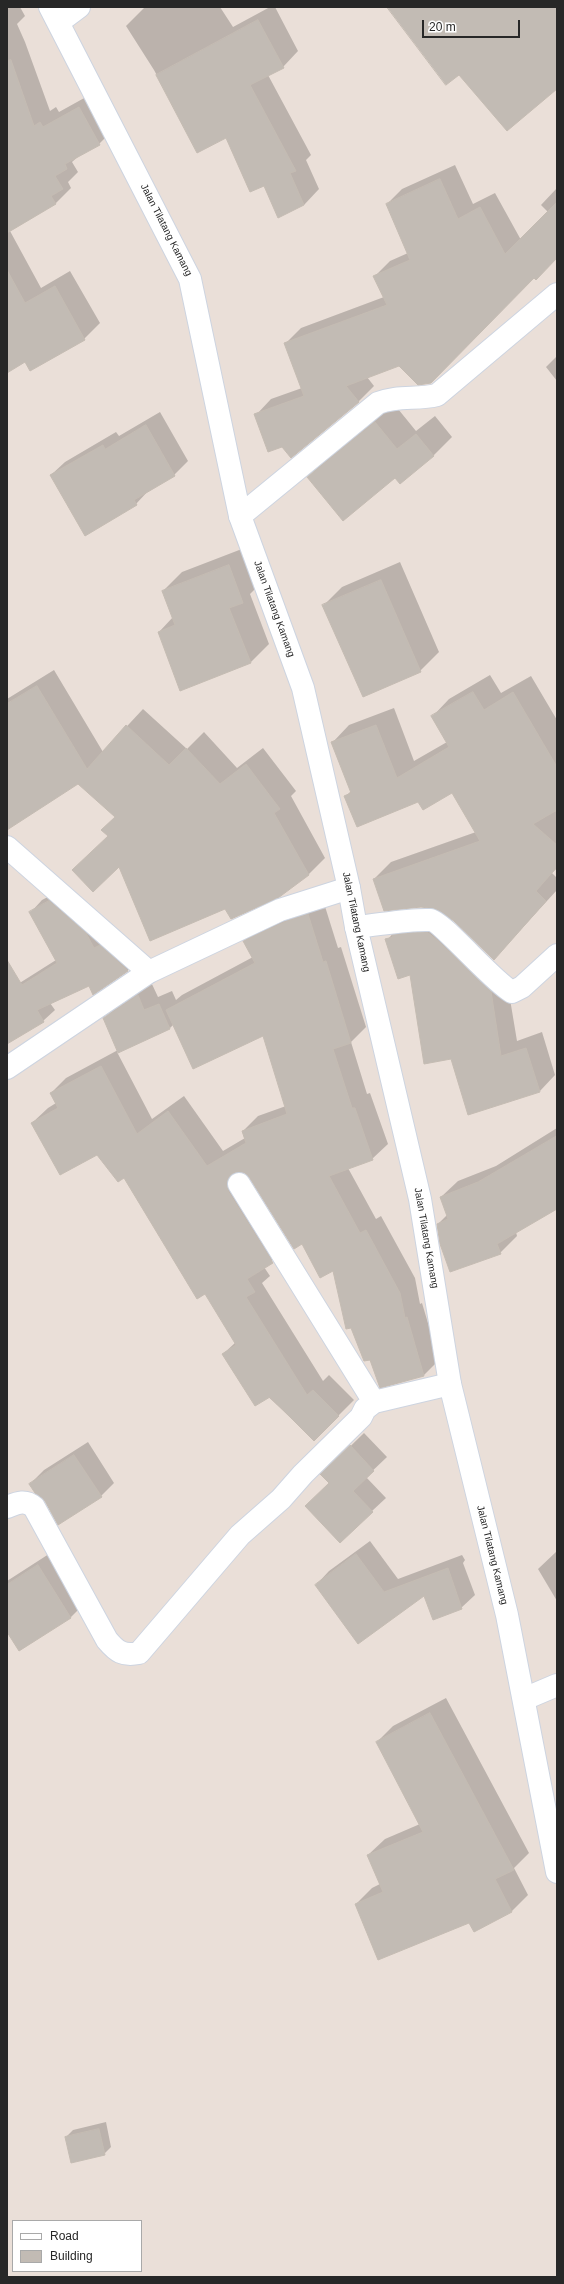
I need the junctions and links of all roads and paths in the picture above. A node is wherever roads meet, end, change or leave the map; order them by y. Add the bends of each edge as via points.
1 (79, 7) edge
2 (54, 15) edge
3 (557, 294) edge
4 (240, 516) junction
5 (7, 847) edge
6 (349, 888) junction
7 (356, 927) junction
8 (557, 955) edge
9 (149, 972) junction
10 (7, 1068) edge
11 (239, 1184) dead end
12 (450, 1384) junction
13 (374, 1402) junction
14 (7, 1507) edge
15 (557, 1685) edge
16 (524, 1699) junction
17 (557, 1872) edge

1 - 2 street
2 - 4 street, Jalan Tilatang Kamang via 190,279
3 - 4 street via 437,395 426,398 390,398 378,403
4 - 6 street, Jalan Tilatang Kamang via 303,688
5 - 9 street
6 - 7 street, Jalan Tilatang Kamang
6 - 9 street via 280,910
7 - 8 street via 431,920 442,926 481,967 512,992 522,987
7 - 12 street, Jalan Tilatang Kamang via 420,1198
9 - 10 street
11 - 13 street
12 - 13 street
12 - 16 street, Jalan Tilatang Kamang via 507,1615
13 - 14 street via 281,1499 240,1535 139,1653 126,1656 115,1650 107,1640 34,1507 29,1502
15 - 16 street
16 - 17 street, Jalan Tilatang Kamang

